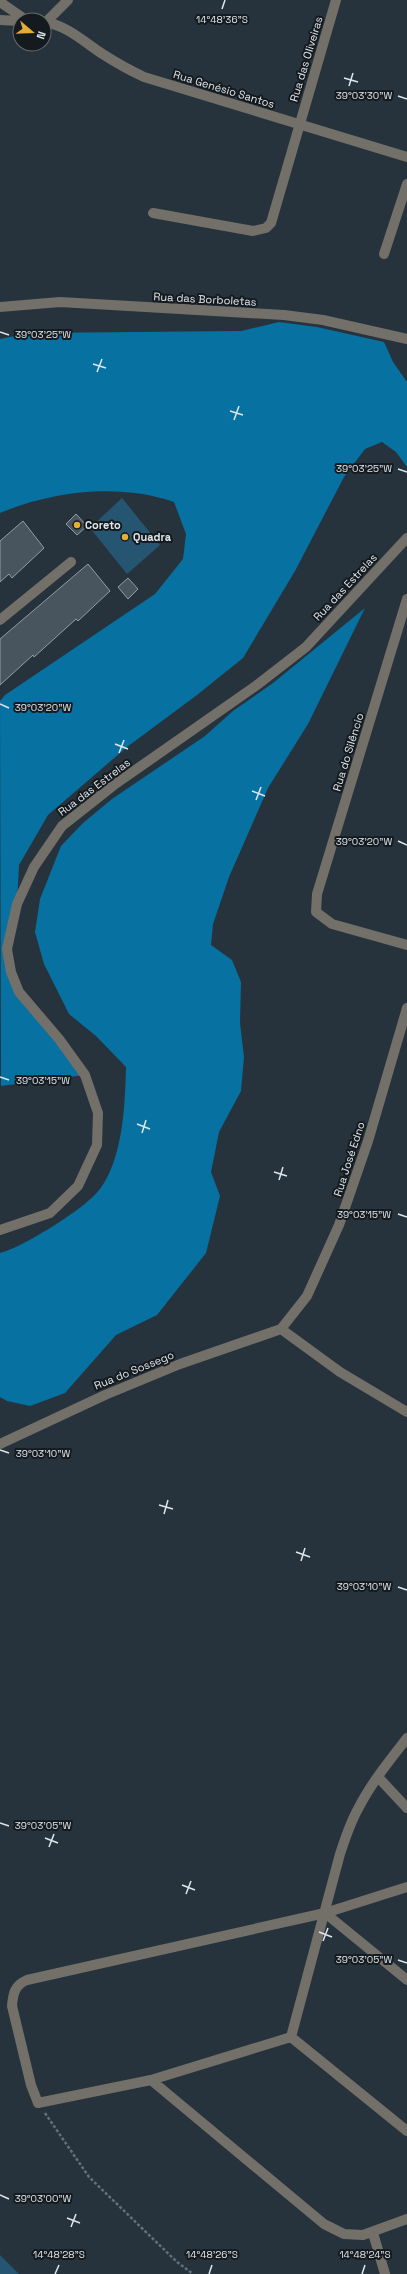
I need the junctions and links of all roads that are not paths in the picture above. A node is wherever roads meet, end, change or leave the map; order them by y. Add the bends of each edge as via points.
1 (68, 0) edge
2 (336, 0) edge
3 (0, 2) edge
4 (14, 12) edge
5 (52, 15) edge
6 (0, 20) edge
7 (12, 21) edge
8 (52, 25) edge
9 (299, 124) junction
10 (407, 157) edge
11 (407, 184) edge
12 (153, 213) dead end
13 (384, 254) dead end
14 (0, 307) edge
15 (407, 339) edge
16 (407, 538) edge
17 (71, 562) dead end
18 (407, 599) edge
19 (0, 620) edge
20 (407, 945) edge
21 (407, 1008) edge
22 (0, 1230) edge
23 (281, 1329) junction
24 (407, 1412) edge
25 (0, 1444) edge
26 (407, 1738) edge
27 (378, 1777) junction
28 (407, 1808) edge
29 (407, 1887) edge
30 (325, 1912) junction
31 (407, 1980) edge
32 (291, 2037) junction
33 (151, 2080) junction
34 (407, 2131) edge
35 (407, 2218) edge
36 (373, 2233) junction
37 (385, 2274) edge

1 - 5 street
2 - 9 street, Rua das Oliveiras
3 - 4 street
6 - 7 street
8 - 9 street, Rua Genésio Santos via 73,34 144,77
9 - 10 street, Rua Genésio Santos
9 - 12 street, Rua das Oliveiras via 271,224 266,228 253,230
11 - 13 street
14 - 15 street, Rua das Borboletas via 60,302 284,315 324,320
16 - 22 street, Rua das Estrelas via 306,647 257,685 114,785 62,826 34,867 17,904 8,949 11,972 19,992 85,1074 98,1113 98,1145 78,1186 50,1213
17 - 19 street
18 - 20 street, Rua do Silêncio via 317,894 316,912 332,924
21 - 23 street, Rua José Edno via 368,1141 339,1225 307,1296
23 - 24 street via 340,1372
23 - 25 street, Rua do Sossego via 180,1364 104,1395
26 - 27 street
27 - 28 street
27 - 30 street via 357,1810 349,1830
29 - 30 street
30 - 31 street
30 - 32 street
30 - 33 street via 28,1980 20,1983 13,1993 12,2006 31,2085 38,2103
32 - 33 street
32 - 34 street
33 - 36 street via 324,2224 344,2234
35 - 36 street
36 - 37 street

